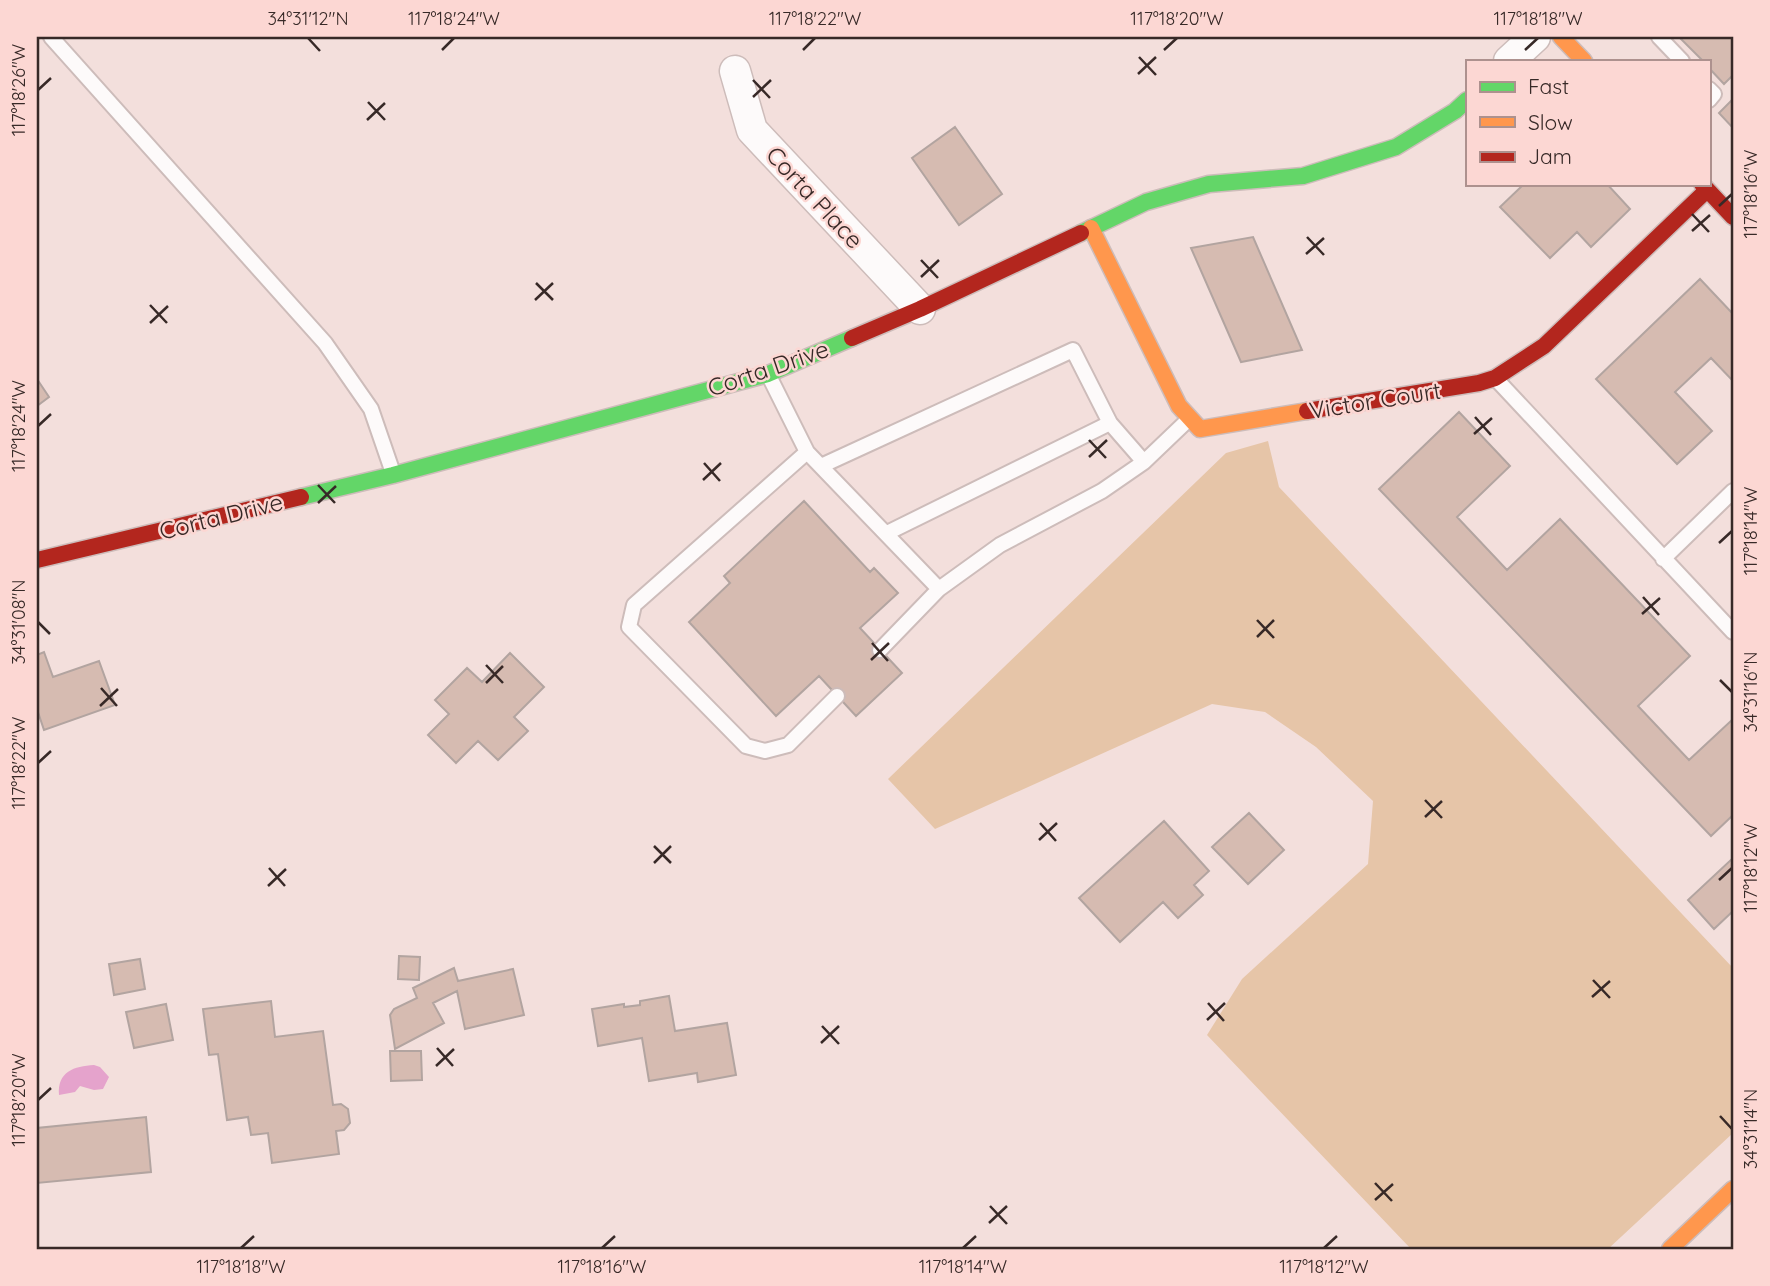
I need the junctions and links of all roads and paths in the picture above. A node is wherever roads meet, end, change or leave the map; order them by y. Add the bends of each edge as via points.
1 (51, 37) edge
2 (1535, 37) edge
3 (1561, 37) edge
4 (1659, 37) edge
5 (1510, 60) edge
6 (1583, 60) edge
7 (1681, 60) edge
8 (735, 71) dead end
9 (1466, 101) edge
10 (1704, 187) edge
11 (1733, 217) edge
12 (1091, 228) junction
13 (920, 309) junction
14 (768, 374) junction
15 (1495, 378) junction
16 (1191, 418) junction
17 (1110, 423) junction
18 (807, 452) junction
19 (1144, 462) junction
20 (821, 466) junction
21 (393, 475) junction
22 (1733, 491) edge
23 (887, 533) junction
24 (1663, 559) junction
25 (37, 560) edge
26 (939, 589) junction
27 (1733, 632) edge
28 (880, 650) dead end
29 (837, 696) dead end
30 (1733, 1189) edge
31 (1670, 1249) edge

1 - 21 lane via 325,344 371,409
2 - 5 street
3 - 6 street
4 - 7 lane
8 - 13 street, Corta Place via 752,130
9 - 12 street, Corta Drive via 1396,147 1303,176 1209,184 1146,202
10 - 11 street
10 - 15 street, Victor Court via 1544,346
12 - 13 street, Corta Drive
12 - 16 street via 1179,407
13 - 14 street, Corta Drive
14 - 18 lane
14 - 21 street, Corta Drive
15 - 16 street, Victor Court via 1200,429
15 - 24 lane
16 - 19 lane
17 - 19 lane
17 - 20 lane via 1073,350
17 - 23 lane
18 - 20 lane
18 - 29 lane via 634,605 629,627 746,746 765,751 788,745
19 - 26 lane via 1102,491 1000,545
20 - 23 lane
21 - 25 street, Corta Drive
22 - 24 lane
23 - 26 lane
24 - 27 lane
26 - 28 lane
30 - 31 street

